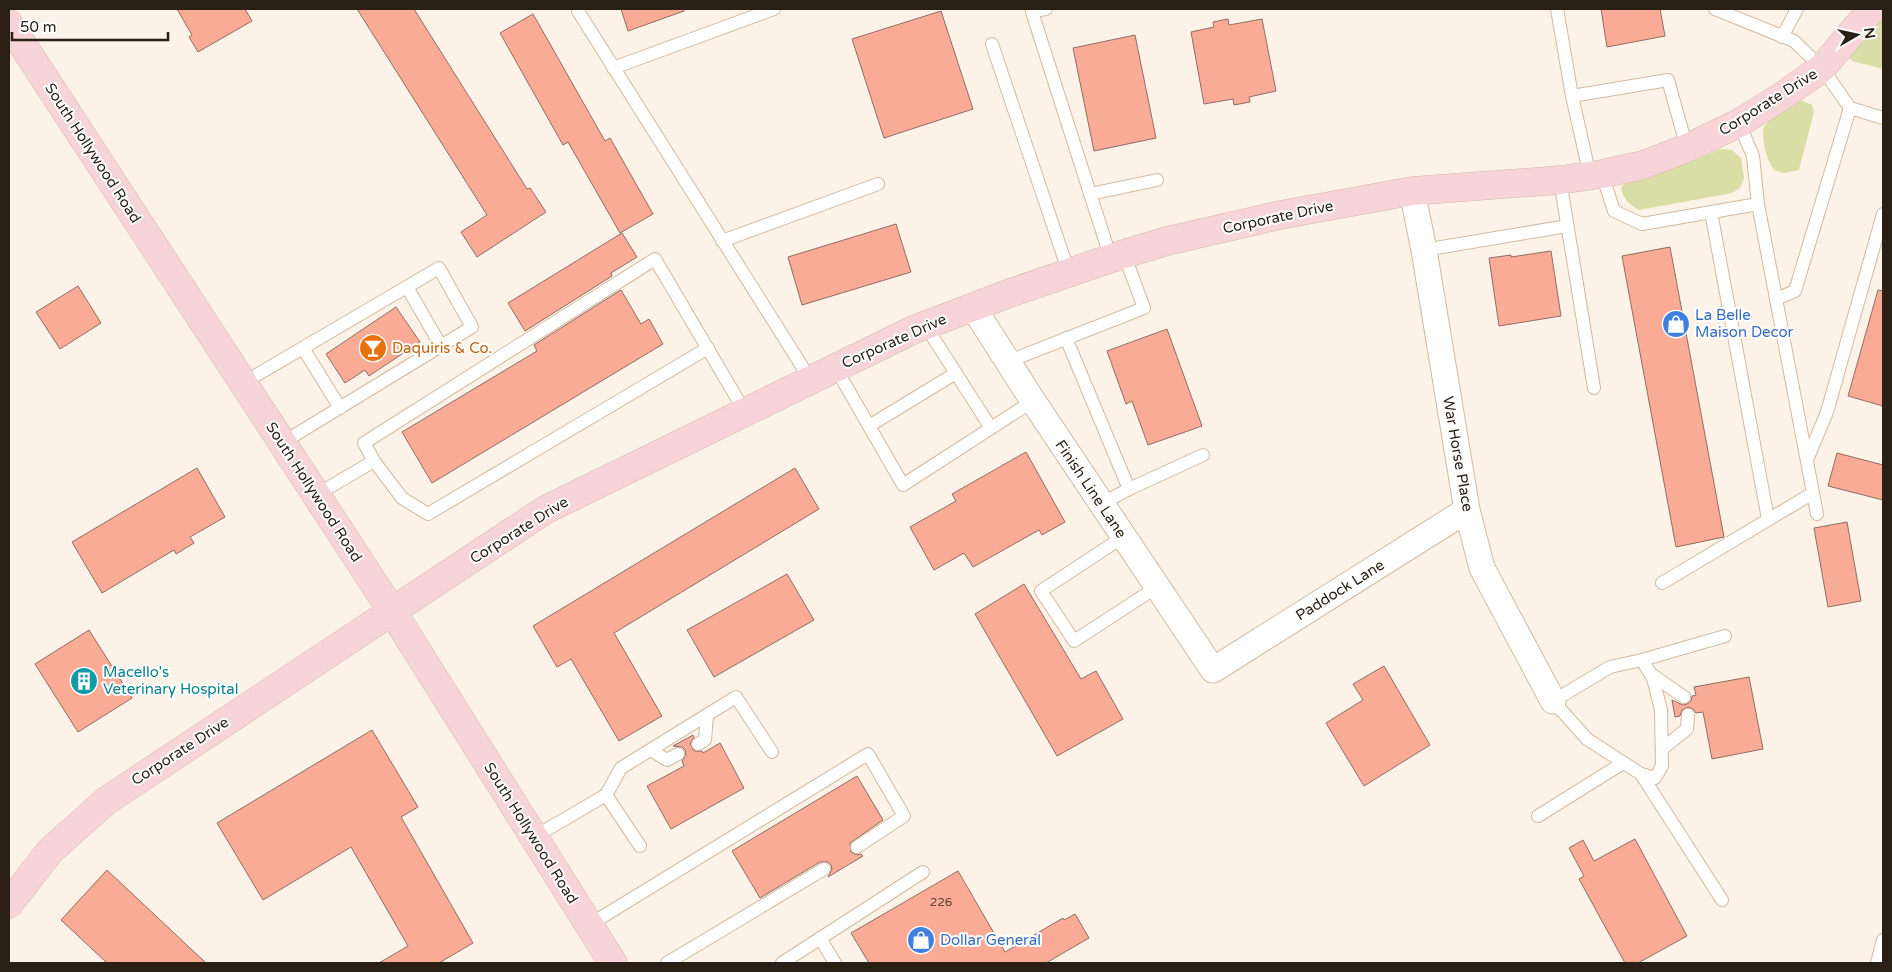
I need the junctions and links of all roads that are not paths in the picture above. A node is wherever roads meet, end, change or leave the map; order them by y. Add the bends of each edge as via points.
1 (774, 9) edge
2 (1046, 9) edge
3 (1557, 9) edge
4 (1715, 9) edge
5 (1797, 9) edge
6 (1872, 9) edge
7 (578, 11) dead end
8 (9, 24) edge
9 (1782, 37) junction
10 (992, 44) dead end
11 (613, 68) junction
12 (1822, 68) junction
13 (1572, 96) junction
14 (1850, 108) junction
15 (1883, 118) edge
16 (1739, 123) junction
17 (1687, 148) junction
18 (1596, 175) junction
19 (1157, 180) dead end
20 (1560, 180) junction
21 (878, 184) dead end
22 (1412, 191) junction
23 (1090, 194) junction
24 (1758, 204) junction
25 (1711, 212) junction
26 (1883, 214) edge
27 (1567, 226) junction
28 (722, 241) junction
29 (1424, 250) junction
30 (1118, 256) junction
31 (1069, 273) junction
32 (407, 287) junction
33 (1776, 299) junction
34 (973, 307) junction
35 (925, 325) junction
36 (1066, 338) junction
37 (442, 346) junction
38 (303, 348) junction
39 (708, 348) junction
40 (1009, 360) junction
41 (835, 367) junction
42 (956, 373) junction
43 (810, 379) junction
44 (243, 384) junction
45 (1594, 388) dead end
46 (1033, 402) junction
47 (340, 408) junction
48 (745, 412) junction
49 (869, 426) junction
50 (991, 428) junction
51 (282, 443) junction
52 (1203, 456) dead end
53 (1807, 460) junction
54 (374, 461) junction
55 (1129, 489) junction
56 (1813, 493) junction
57 (316, 495) junction
58 (1101, 504) junction
59 (1467, 510) junction
60 (1817, 514) dead end
61 (1768, 520) junction
62 (1123, 537) junction
63 (1662, 583) dead end
64 (1157, 587) junction
65 (392, 611) junction
66 (1725, 636) dead end
67 (1642, 660) junction
68 (1213, 670) joint
69 (1651, 674) junction
70 (1684, 698) dead end
71 (1553, 701) junction
72 (707, 715) junction
73 (1688, 715) dead end
74 (698, 744) dead end
75 (651, 750) junction
76 (1662, 750) junction
77 (772, 752) dead end
78 (678, 754) dead end
79 (1623, 763) junction
80 (1641, 774) junction
81 (606, 795) junction
82 (1538, 816) dead end
83 (534, 838) junction
84 (640, 846) dead end
85 (857, 847) dead end
86 (824, 869) dead end
87 (923, 872) dead end
88 (1722, 900) dead end
89 (9, 904) edge
90 (590, 925) junction
91 (820, 938) junction
92 (1883, 940) edge
93 (613, 963) edge
94 (667, 963) edge
95 (782, 963) edge
96 (835, 963) edge
97 (1876, 963) edge

1 - 11 lane
2 - 23 lane via 1032,12
3 - 13 lane
4 - 9 lane
5 - 9 lane
6 - 12 street, Corporate Drive
7 - 11 lane
8 - 44 street, South Hollywood Road
9 - 12 lane via 1794,41
10 - 31 lane
11 - 28 lane
12 - 14 lane
12 - 16 street, Corporate Drive
13 - 17 lane via 1668,80
13 - 18 lane
14 - 15 lane
14 - 33 lane via 1795,291
16 - 17 street, Corporate Drive
16 - 24 lane via 1753,156
17 - 18 street, Corporate Drive via 1643,165
18 - 20 street, Corporate Drive
18 - 25 lane via 1614,210 1642,224
19 - 23 lane
20 - 22 street, Corporate Drive
20 - 27 lane
21 - 28 lane
22 - 29 street, War Horse Place
22 - 30 street, Corporate Drive via 1280,215 1167,241
23 - 30 lane
24 - 25 lane
24 - 33 lane
25 - 61 lane
26 - 53 lane via 1827,412
27 - 29 lane
27 - 45 lane
28 - 43 lane
29 - 59 street, War Horse Place
30 - 31 street, Corporate Drive
30 - 36 lane via 1144,308
31 - 34 street, Corporate Drive
32 - 37 lane
32 - 37 lane via 439,268 472,327
32 - 38 lane
33 - 53 lane
34 - 35 street, Corporate Drive
34 - 40 street, Finish Line Lane
35 - 41 street, Corporate Drive
35 - 42 lane
36 - 40 lane
36 - 55 lane
37 - 47 lane
38 - 44 lane
38 - 47 lane
39 - 48 lane
39 - 54 lane via 428,514 402,498
39 - 54 lane via 655,259 364,443
40 - 46 street, Finish Line Lane
41 - 43 street, Corporate Drive
41 - 49 lane
42 - 49 lane
42 - 50 lane
43 - 48 street, Corporate Drive
44 - 51 street, South Hollywood Road
46 - 50 lane
46 - 58 street, Finish Line Lane
47 - 51 lane
48 - 65 street, Corporate Drive via 545,510
49 - 50 lane via 903,485
51 - 57 street, South Hollywood Road
52 - 55 lane
53 - 56 lane
54 - 57 lane
55 - 58 lane
56 - 60 lane
56 - 61 lane
57 - 65 street, South Hollywood Road
58 - 62 street, Finish Line Lane
59 - 68 street, Paddock Lane
59 - 71 street, War Horse Place via 1482,568
61 - 63 lane
62 - 64 street, Finish Line Lane
62 - 64 lane via 1041,591 1074,641
64 - 68 street, Finish Line Lane
65 - 83 street, South Hollywood Road
65 - 89 street, Corporate Drive via 106,800 50,851
66 - 67 lane
67 - 69 lane
67 - 71 lane via 1610,667
69 - 70 lane
69 - 76 lane via 1661,710
71 - 79 lane via 1587,739
72 - 74 lane via 705,740
72 - 75 lane
72 - 77 lane via 736,697
73 - 76 lane via 1687,729
75 - 78 lane via 667,760
75 - 81 lane via 621,768
76 - 80 lane via 1662,766 1655,778
79 - 80 lane
79 - 82 lane
80 - 88 lane
81 - 83 lane
81 - 84 lane
83 - 90 street, South Hollywood Road
85 - 90 lane via 904,816 868,754
86 - 94 lane
87 - 91 lane
90 - 93 street, South Hollywood Road
91 - 95 lane
91 - 96 lane
92 - 97 lane

